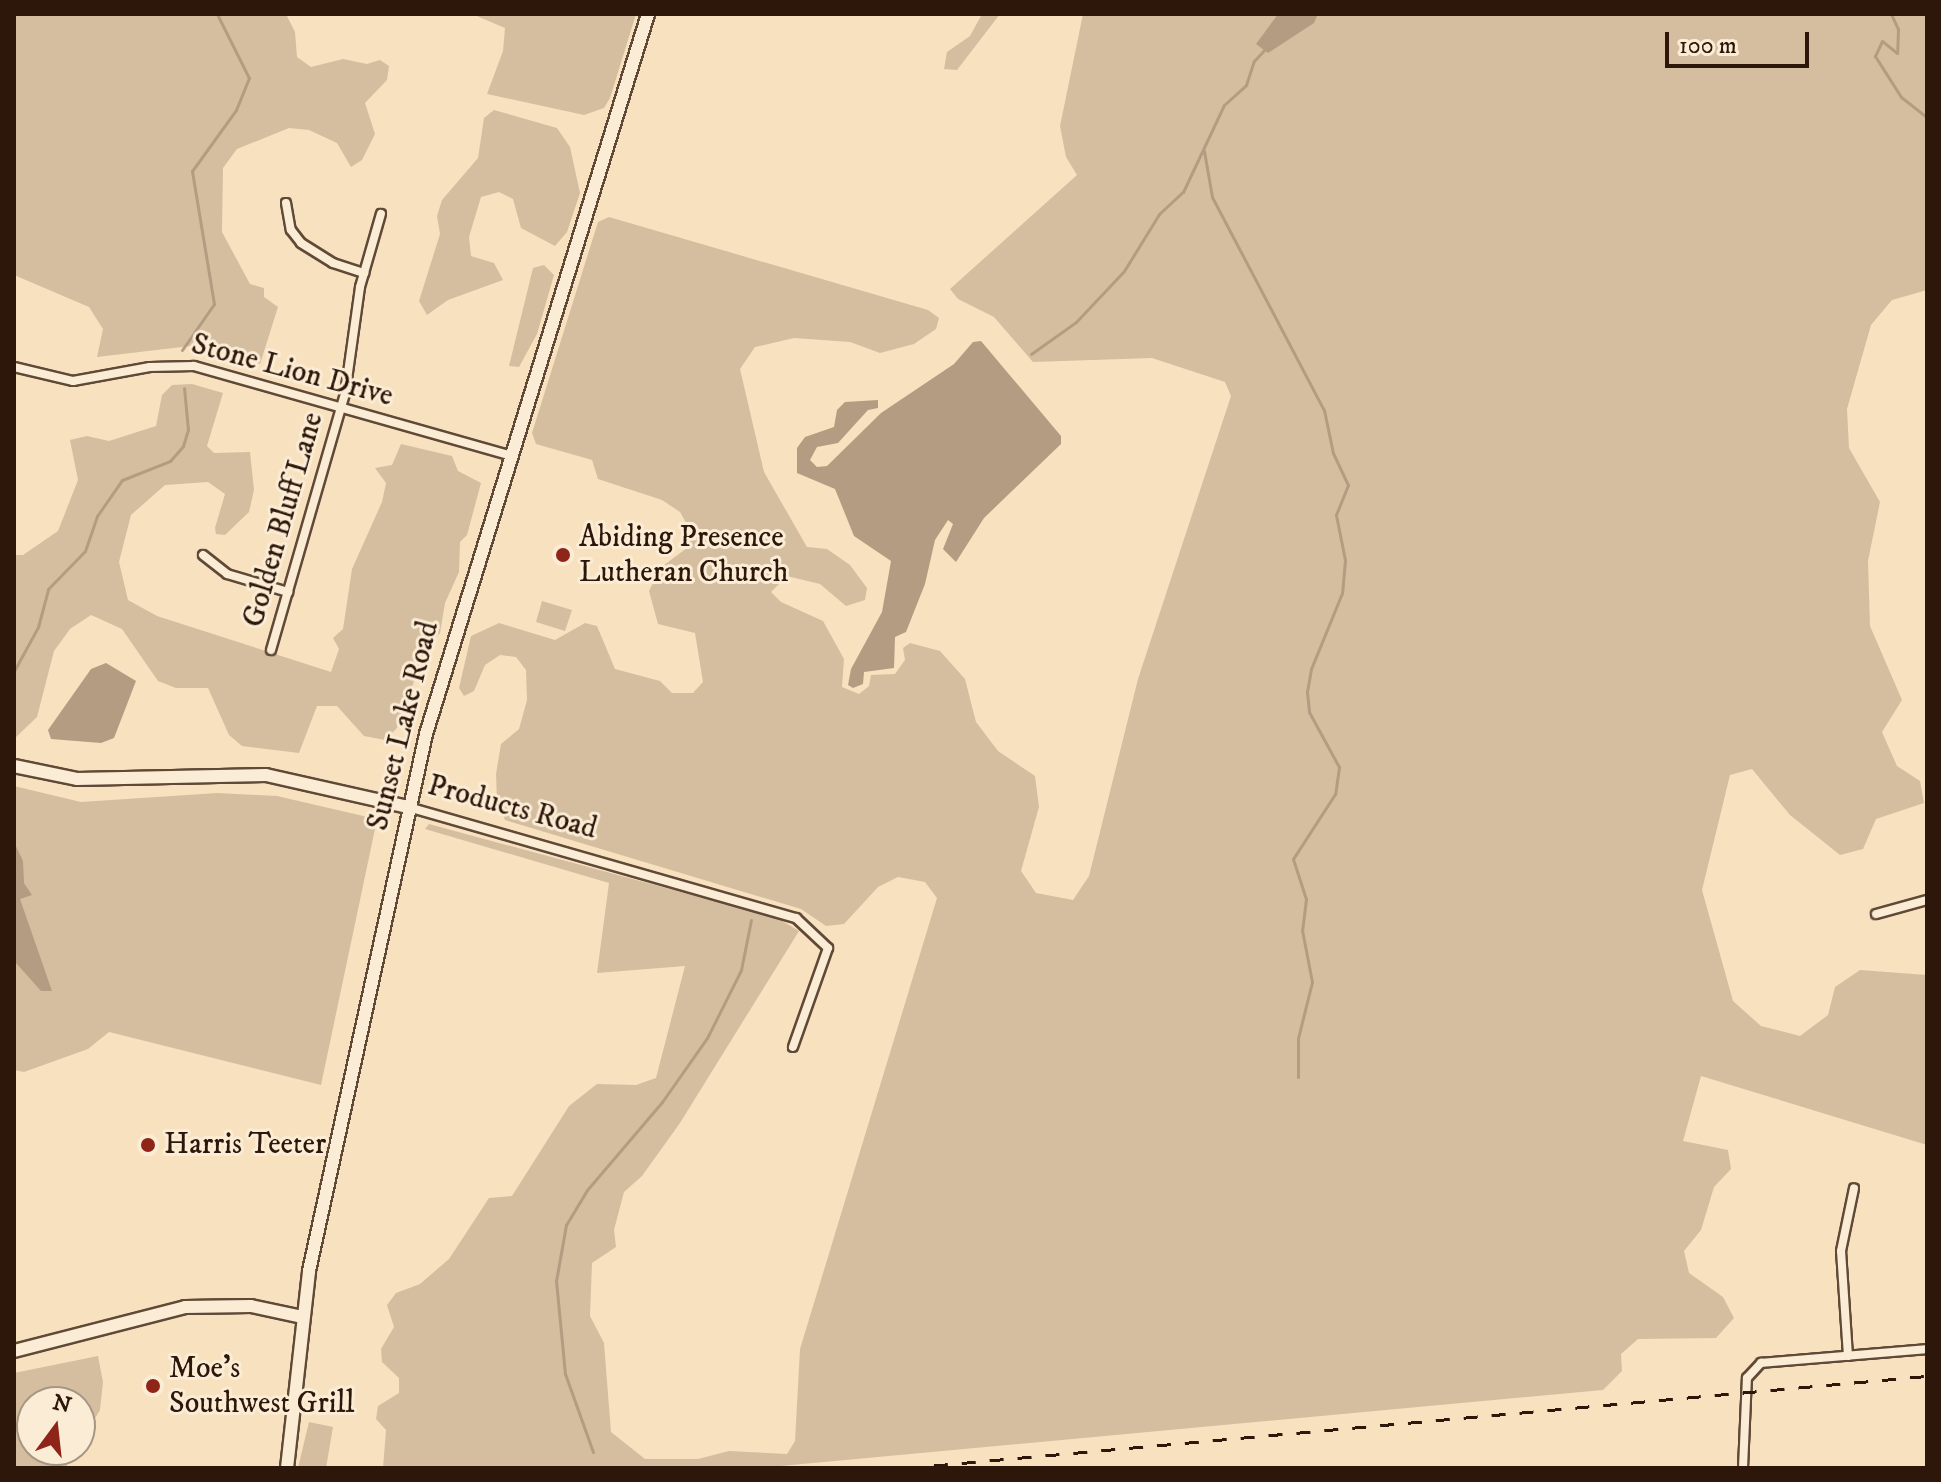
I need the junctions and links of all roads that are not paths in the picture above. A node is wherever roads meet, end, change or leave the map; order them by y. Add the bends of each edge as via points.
1 (648, 14) edge
2 (286, 203) dead end
3 (381, 214) dead end
4 (364, 273) junction
5 (14, 367) edge
6 (342, 407) junction
7 (509, 455) junction
8 (203, 555) dead end
9 (288, 592) junction
10 (271, 650) dead end
11 (14, 766) edge
12 (408, 807) junction
13 (1927, 900) edge
14 (1876, 914) dead end
15 (793, 1047) dead end
16 (1854, 1188) dead end
17 (302, 1317) junction
18 (1927, 1349) edge
19 (14, 1351) edge
20 (1848, 1356) junction
21 (287, 1468) edge
22 (1743, 1468) edge

1 - 7 main road, Sunset Lake Road
2 - 4 street via 288,222 301,243 333,263
3 - 4 street, Golden Bluff Lane
4 - 6 street, Golden Bluff Lane
5 - 6 street, Stone Lion Drive via 73,381 150,367 194,366
6 - 7 street, Stone Lion Drive
6 - 9 street, Golden Bluff Lane
7 - 12 main road, Sunset Lake Road
8 - 9 street via 227,574
9 - 10 street, Golden Bluff Lane
11 - 12 main road, Products Road via 77,779 266,775
12 - 15 street, Products Road via 796,918 828,948
12 - 17 main road, Sunset Lake Road
13 - 14 street
16 - 20 street via 1841,1251
17 - 19 main road via 251,1306 185,1307
17 - 21 main road, Sunset Lake Road
18 - 20 street
20 - 22 street via 1761,1363 1751,1372 1745,1391

